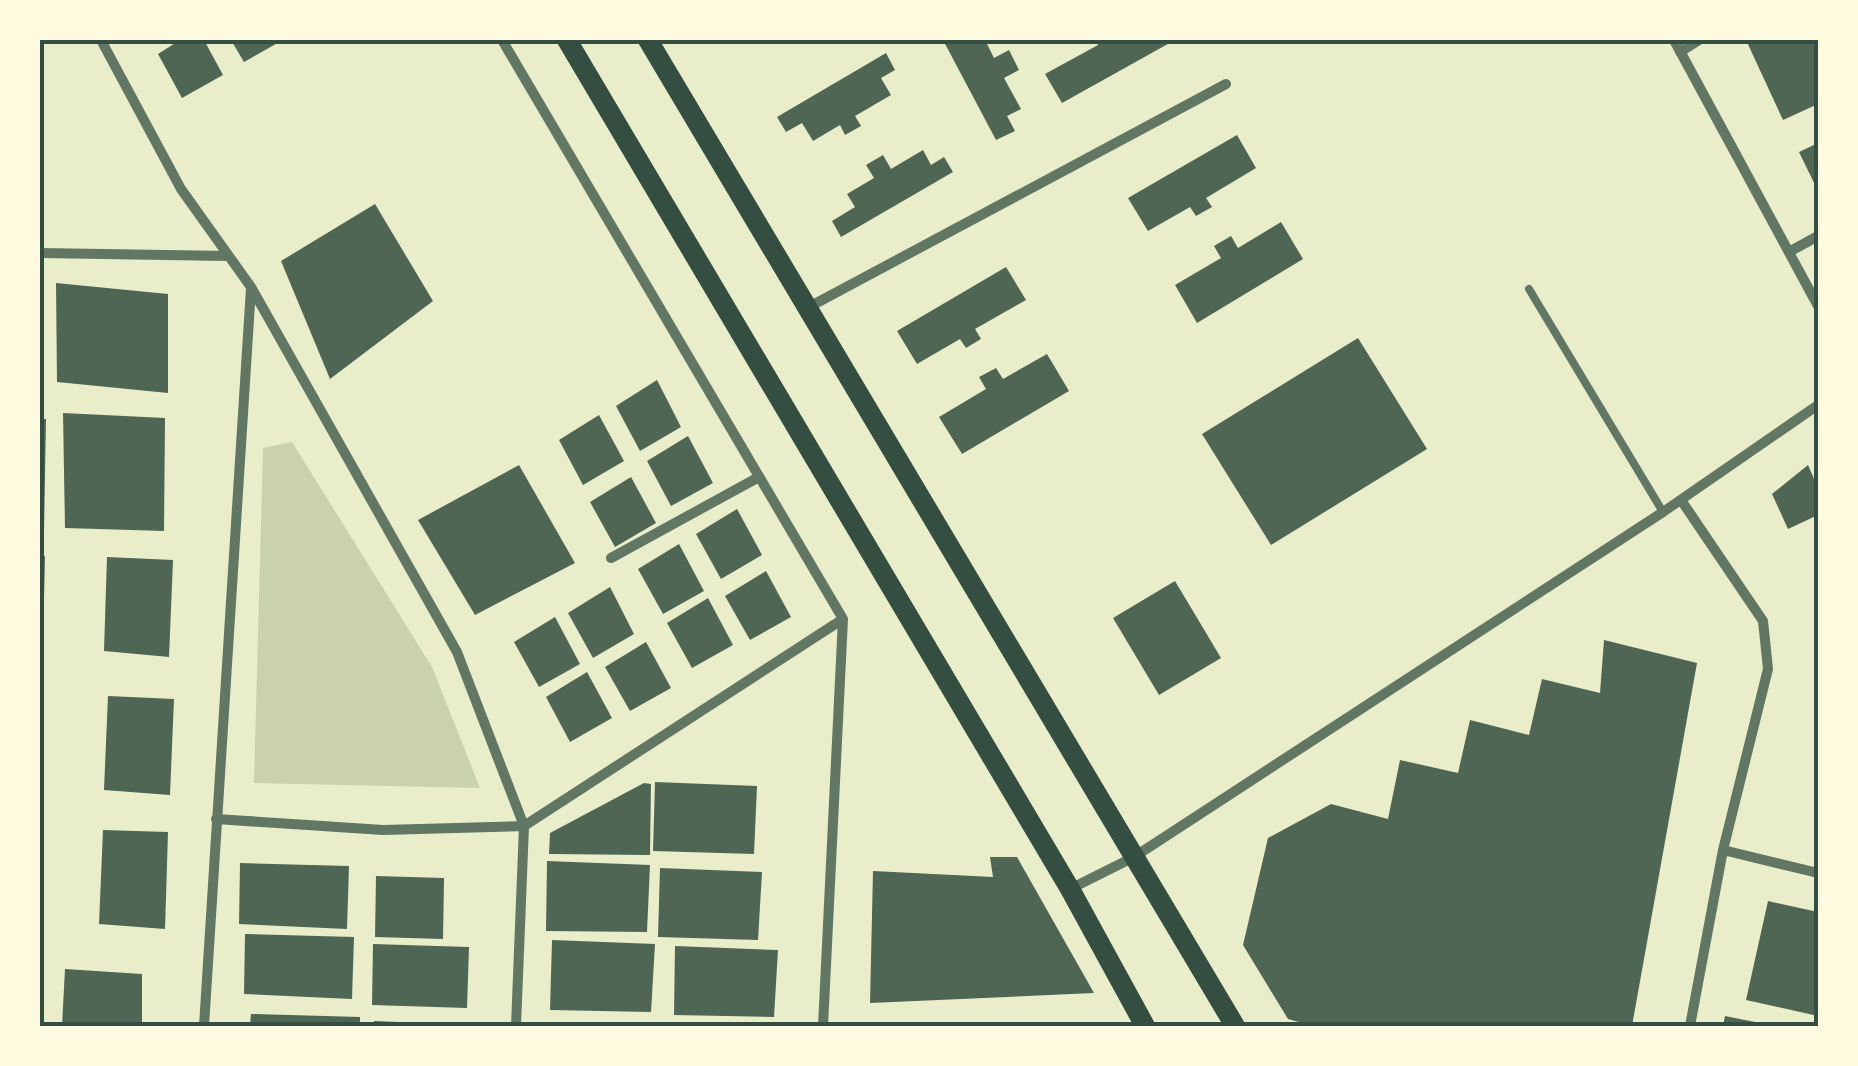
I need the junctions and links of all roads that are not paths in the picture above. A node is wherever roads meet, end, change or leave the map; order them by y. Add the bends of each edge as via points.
1 (101, 40) edge
2 (502, 40) edge
3 (566, 40) edge
4 (648, 40) edge
5 (1674, 40) edge
6 (1699, 40) edge
7 (1680, 52) junction
8 (1226, 84) dead end
9 (1818, 236) edge
10 (40, 252) edge
11 (1789, 252) junction
12 (228, 256) junction
13 (251, 287) junction
14 (1529, 289) dead end
15 (1818, 306) edge
16 (809, 308) junction
17 (1818, 405) edge
18 (759, 477) junction
19 (1681, 500) junction
20 (1663, 512) junction
21 (611, 558) dead end
22 (843, 619) junction
23 (216, 820) junction
24 (524, 826) junction
25 (1723, 850) junction
26 (1134, 857) junction
27 (1818, 873) edge
28 (1070, 889) junction
29 (204, 1026) edge
30 (516, 1026) edge
31 (823, 1026) edge
32 (1145, 1026) edge
33 (1235, 1026) edge
34 (1690, 1026) edge

1 - 12 street via 181,189
2 - 18 street
3 - 28 main road
4 - 16 main road
5 - 7 street
6 - 7 street
7 - 11 street
8 - 16 street
9 - 11 street
10 - 12 street
11 - 15 street
12 - 13 street
13 - 23 street
13 - 24 street via 457,652
14 - 20 lane
16 - 26 main road
17 - 19 street
18 - 21 street
18 - 22 street
19 - 20 street
19 - 25 street via 1763,621 1768,669
20 - 26 street
22 - 24 street
22 - 31 street
23 - 24 street via 383,830
23 - 29 street
24 - 30 street
25 - 27 street
25 - 34 street
26 - 28 street
26 - 33 main road
28 - 32 main road

